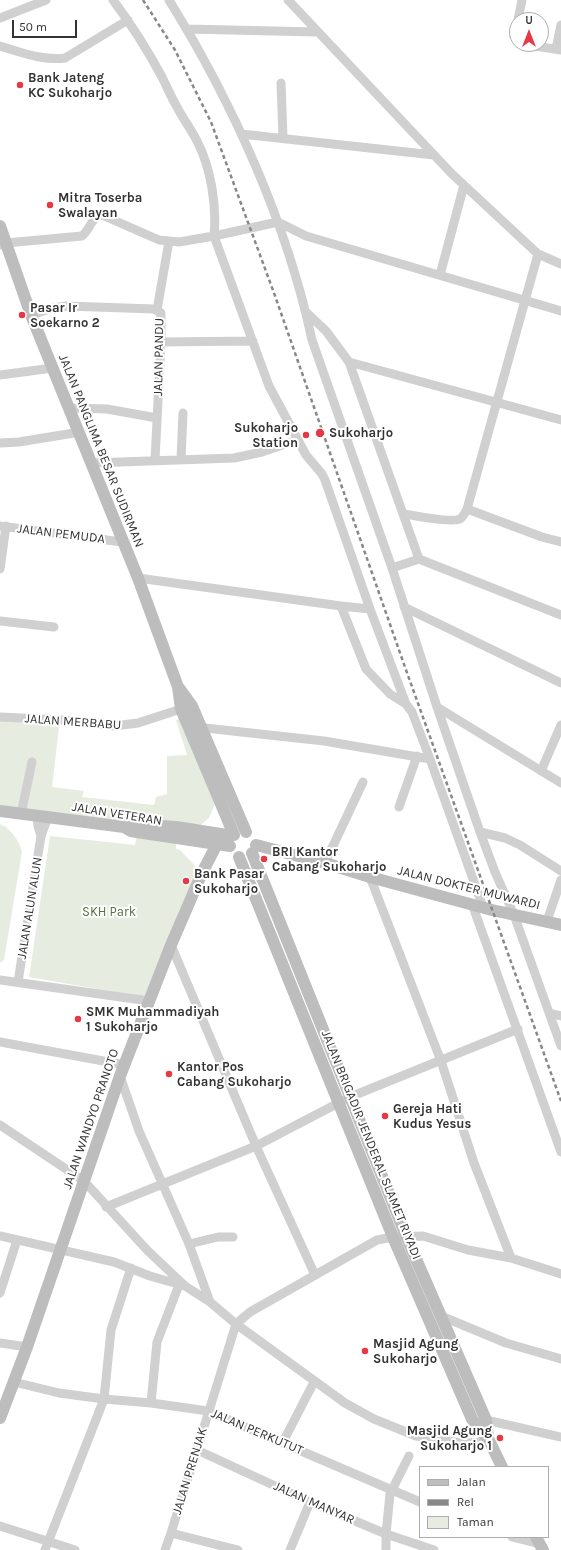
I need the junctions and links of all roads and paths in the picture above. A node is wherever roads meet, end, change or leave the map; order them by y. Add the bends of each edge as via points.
1 (46, 0) edge
2 (113, 0) edge
3 (169, 0) edge
4 (288, 0) edge
5 (522, 0) edge
6 (520, 12) edge
7 (0, 18) edge
8 (128, 20) junction
9 (561, 24) edge
10 (187, 29) junction
11 (317, 32) junction
12 (0, 46) edge
13 (558, 50) edge
14 (281, 82) dead end
15 (241, 134) junction
16 (283, 138) junction
17 (434, 155) junction
18 (464, 185) junction
19 (278, 222) junction
20 (0, 226) edge
21 (214, 236) junction
22 (169, 241) junction
23 (3, 244) edge
24 (538, 254) junction
25 (561, 264) edge
26 (440, 275) junction
27 (525, 300) junction
28 (157, 310) junction
29 (561, 311) edge
30 (307, 313) junction
31 (31, 315) junction
32 (326, 331) junction
33 (312, 340) junction
34 (161, 342) junction
35 (253, 342) junction
36 (349, 362) junction
37 (53, 368) junction
38 (0, 375) edge
39 (497, 402) junction
40 (70, 408) junction
41 (183, 413) dead end
42 (157, 418) junction
43 (561, 420) edge
44 (80, 432) junction
45 (297, 440) junction
46 (0, 443) edge
47 (181, 459) junction
48 (155, 460) junction
49 (92, 464) junction
50 (467, 509) junction
51 (404, 514) junction
52 (3, 526) edge
53 (122, 542) junction
54 (561, 542) edge
55 (419, 559) junction
56 (392, 568) junction
57 (0, 569) edge
58 (138, 578) junction
59 (342, 606) junction
60 (404, 607) junction
61 (370, 609) junction
62 (561, 615) edge
63 (0, 621) edge
64 (54, 627) dead end
65 (561, 683) edge
66 (406, 704) junction
67 (186, 707) junction
68 (437, 707) junction
69 (0, 717) edge
70 (561, 725) edge
71 (188, 726) junction
72 (200, 727) junction
73 (417, 756) junction
74 (430, 759) junction
75 (32, 762) dead end
76 (541, 771) junction
77 (363, 782) dead end
78 (561, 783) edge
79 (399, 808) dead end
80 (0, 811) edge
81 (20, 814) junction
82 (43, 817) junction
83 (246, 832) junction
84 (480, 832) junction
85 (218, 839) junction
86 (232, 839) junction
87 (254, 849) junction
88 (239, 857) junction
89 (325, 863) junction
90 (561, 871) edge
91 (370, 877) junction
92 (561, 880) edge
93 (477, 906) junction
94 (514, 915) junction
95 (547, 921) junction
96 (561, 925) edge
97 (171, 945) junction
98 (0, 980) edge
99 (18, 982) junction
100 (149, 1001) junction
101 (549, 1013) junction
102 (561, 1016) edge
103 (518, 1029) junction
104 (0, 1042) edge
105 (561, 1046) edge
106 (441, 1061) junction
107 (122, 1070) junction
108 (350, 1097) junction
109 (339, 1102) junction
110 (0, 1124) edge
111 (256, 1146) junction
112 (372, 1150) junction
113 (561, 1152) edge
114 (360, 1154) junction
115 (84, 1181) junction
116 (163, 1185) junction
117 (106, 1207) junction
118 (0, 1236) edge
119 (406, 1236) junction
120 (233, 1237) dead end
121 (393, 1237) junction
122 (17, 1240) junction
123 (189, 1244) junction
124 (59, 1250) junction
125 (511, 1258) junction
126 (131, 1268) junction
127 (561, 1274) edge
128 (315, 1275) junction
129 (182, 1286) junction
130 (0, 1292) edge
131 (210, 1302) junction
132 (441, 1316) junction
133 (236, 1324) junction
134 (0, 1343) edge
135 (27, 1347) junction
136 (561, 1359) edge
137 (14, 1382) junction
138 (314, 1382) junction
139 (104, 1399) junction
140 (151, 1403) junction
141 (208, 1411) junction
142 (0, 1418) edge
143 (486, 1420) junction
144 (561, 1437) edge
145 (489, 1440) junction
146 (283, 1442) junction
147 (197, 1450) junction
148 (409, 1456) dead end
149 (502, 1466) edge
150 (392, 1489) junction
151 (310, 1502) junction
152 (419, 1502) edge
153 (0, 1526) edge
154 (171, 1533) junction
155 (386, 1534) junction
156 (516, 1538) edge
157 (540, 1544) edge
158 (47, 1546) edge
159 (75, 1550) edge
160 (165, 1550) edge
161 (238, 1550) edge
162 (290, 1550) edge
163 (386, 1550) edge
164 (434, 1550) edge

1 - 7 street
2 - 8 street
3 - 10 street
4 - 11 street
5 - 6 street
8 - 12 street via 64,58 42,58
8 - 21 street via 198,142 214,198
9 - 13 street
10 - 11 street
10 - 15 street
11 - 17 street
14 - 16 street
15 - 16 street
15 - 19 street
16 - 17 street
17 - 18 street
18 - 24 street
18 - 26 street
19 - 21 street
19 - 26 street via 306,236
19 - 30 street
20 - 23 main road, JALAN PANGLIMA BESAR SUDIRMAN
21 - 22 street via 179,242
21 - 35 street
22 - 23 street via 159,240 102,215 94,219 82,236
22 - 28 street
23 - 31 main road, JALAN PANGLIMA BESAR SUDIRMAN
24 - 25 street
24 - 27 street
26 - 27 street
27 - 29 street
27 - 39 street
28 - 31 street, JALAN PANDU via 66,306
28 - 34 street, JALAN PANDU via 161,313
30 - 32 street
30 - 33 street
31 - 37 main road, JALAN PANGLIMA BESAR SUDIRMAN
32 - 33 street via 316,330
32 - 36 street
33 - 56 street
34 - 35 street
34 - 42 street, JALAN PANDU
35 - 45 street via 269,386
36 - 39 street
36 - 51 street
37 - 38 street
37 - 40 main road, JALAN PANGLIMA BESAR SUDIRMAN
39 - 43 street
39 - 50 street
40 - 42 street via 107,408
40 - 44 main road, JALAN PANGLIMA BESAR SUDIRMAN
41 - 47 street
42 - 48 street, JALAN PANDU
44 - 46 street
44 - 49 main road, JALAN PANGLIMA BESAR SUDIRMAN
45 - 47 street via 249,456
45 - 61 street via 325,480
47 - 48 street
48 - 49 street
49 - 53 main road, JALAN PANGLIMA BESAR SUDIRMAN
50 - 51 street via 462,518 457,520
50 - 54 street
51 - 55 street
52 - 53 street, JALAN PEMUDA
52 - 57 street
53 - 58 main road, JALAN PANGLIMA BESAR SUDIRMAN
55 - 56 street
55 - 62 street
56 - 60 street
58 - 59 street
58 - 67 main road, JALAN PANGLIMA BESAR SUDIRMAN
59 - 61 street
59 - 66 street via 366,668 390,694
60 - 65 street
60 - 68 street
61 - 66 street
63 - 64 street
66 - 74 street via 412,712
67 - 69 street, JALAN MERBABU via 138,723 114,726
67 - 71 main road, JALAN PANGLIMA BESAR SUDIRMAN
67 - 72 main road, JALAN PANGLIMA BESAR SUDIRMAN
68 - 76 street
68 - 84 street
70 - 76 street
71 - 72 street
71 - 86 main road, JALAN PANGLIMA BESAR SUDIRMAN
72 - 73 street via 324,740
72 - 83 main road, JALAN PANGLIMA BESAR SUDIRMAN
73 - 74 street
73 - 79 street
74 - 93 street
75 - 81 street
76 - 78 street
77 - 89 street
80 - 81 main road, JALAN VETERAN
81 - 82 main road, JALAN VETERAN
82 - 85 main road, JALAN VETERAN via 124,827 131,831
82 - 99 street, JALAN ALUN ALUN
83 - 86 main road via 241,832
83 - 87 main road via 252,835
84 - 90 street via 506,838
84 - 94 street
85 - 86 main road, JALAN VETERAN
85 - 97 main road, JALAN WANDYO PRANOTO
86 - 88 main road via 233,853
87 - 88 main road via 246,857
87 - 89 main road, JALAN DOKTER MUWARDI
87 - 108 main road, JALAN BRIGADIR JENDERAL SLAMET RIYADI
88 - 109 main road, JALAN BRIGADIR JENDERAL SLAMET RIYADI
89 - 91 main road, JALAN DOKTER MUWARDI
91 - 93 main road, JALAN DOKTER MUWARDI
91 - 106 street
92 - 95 street
93 - 94 main road, JALAN DOKTER MUWARDI
93 - 103 street
94 - 95 main road, JALAN DOKTER MUWARDI
94 - 101 street
95 - 96 main road, JALAN DOKTER MUWARDI
97 - 100 main road, JALAN WANDYO PRANOTO
97 - 111 street
98 - 99 street
99 - 100 street
100 - 107 main road, JALAN WANDYO PRANOTO
101 - 102 street
101 - 105 street
103 - 106 street
103 - 113 street
104 - 107 street
106 - 108 street
106 - 125 street via 474,1163
107 - 115 main road, JALAN WANDYO PRANOTO
107 - 116 street via 139,1131
108 - 109 street
108 - 112 main road, JALAN BRIGADIR JENDERAL SLAMET RIYADI
109 - 111 street
109 - 114 main road, JALAN BRIGADIR JENDERAL SLAMET RIYADI
110 - 115 street
111 - 116 street
111 - 128 street
112 - 114 main road
112 - 119 main road, JALAN BRIGADIR JENDERAL SLAMET RIYADI
114 - 121 main road, JALAN BRIGADIR JENDERAL SLAMET RIYADI
115 - 117 street
115 - 124 main road, JALAN WANDYO PRANOTO
116 - 117 street
116 - 123 street
117 - 129 street
118 - 122 street
119 - 121 street
119 - 125 street via 423,1236 468,1250
119 - 132 main road, JALAN BRIGADIR JENDERAL SLAMET RIYADI
120 - 123 street via 218,1237
121 - 128 street via 376,1240
121 - 145 main road, JALAN BRIGADIR JENDERAL SLAMET RIYADI via 472,1419 478,1430
122 - 124 street
122 - 130 street
123 - 131 street
124 - 126 street
124 - 135 main road, JALAN WANDYO PRANOTO
125 - 127 street
126 - 129 street
126 - 139 street via 111,1330
128 - 133 street via 250,1312
129 - 131 street
129 - 140 street via 157,1342
131 - 133 street
132 - 136 street via 506,1343
132 - 143 main road, JALAN BRIGADIR JENDERAL SLAMET RIYADI
133 - 138 street
133 - 141 street, JALAN PRENJAK
134 - 135 street
135 - 137 main road, JALAN WANDYO PRANOTO
137 - 139 street, JALAN PERKUTUT via 59,1393
137 - 142 main road, JALAN WANDYO PRANOTO
138 - 145 street via 368,1416 403,1432 461,1443
138 - 146 street
139 - 140 street, JALAN PERKUTUT
139 - 158 street
140 - 141 street, JALAN PERKUTUT
141 - 146 street, JALAN PERKUTUT
141 - 147 street, JALAN PRENJAK
143 - 144 street
143 - 145 main road, JALAN BRIGADIR JENDERAL SLAMET RIYADI
145 - 149 main road, JALAN BRIGADIR JENDERAL SLAMET RIYADI
146 - 150 street, JALAN PERKUTUT
147 - 151 street, JALAN MANYAR
147 - 154 street, JALAN PRENJAK
148 - 150 street
150 - 152 street, JALAN PERKUTUT
150 - 155 street via 388,1503
151 - 155 street, JALAN MANYAR
151 - 162 street
153 - 158 street
154 - 160 street, JALAN PRENJAK
154 - 161 street
155 - 163 street
155 - 164 street, JALAN MANYAR
156 - 157 street
158 - 159 street

